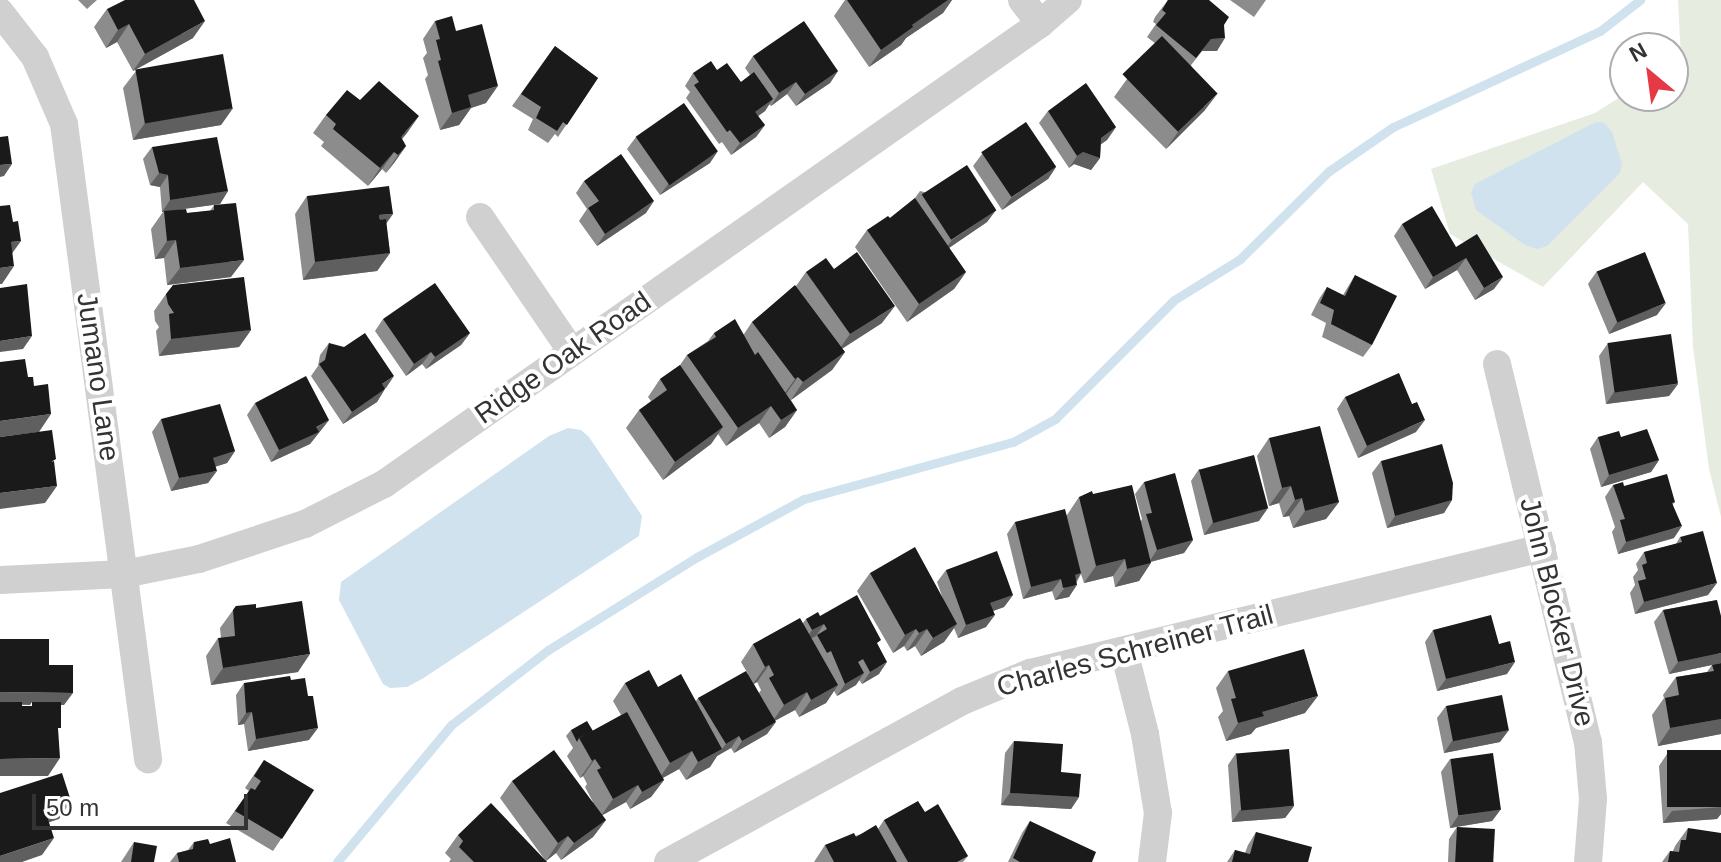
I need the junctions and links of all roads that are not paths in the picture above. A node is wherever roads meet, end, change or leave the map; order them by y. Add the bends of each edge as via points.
1 (1022, 0) edge
2 (1068, 0) edge
3 (0, 12) edge
4 (1040, 24) junction
5 (480, 217) dead end
6 (572, 352) junction
7 (1497, 364) dead end
8 (1542, 548) junction
9 (124, 574) junction
10 (0, 580) edge
11 (1124, 651) junction
12 (148, 759) dead end
13 (668, 862) edge
14 (1152, 862) edge
15 (1588, 862) edge

1 - 4 street
2 - 4 street, Ridge Oak Road
3 - 9 street, Jumano Lane via 35,57 64,124
4 - 6 street, Ridge Oak Road
5 - 6 street
6 - 9 street, Ridge Oak Road via 384,484 339,508 258,542
7 - 8 street, John Blocker Drive
8 - 11 street, Charles Schreiner Trail
8 - 15 street, John Blocker Drive via 1588,742 1593,799
9 - 10 street, Ridge Oak Road
9 - 12 street, Jumano Lane
11 - 13 street, Charles Schreiner Trail via 1030,673 962,701
11 - 14 street via 1158,813

